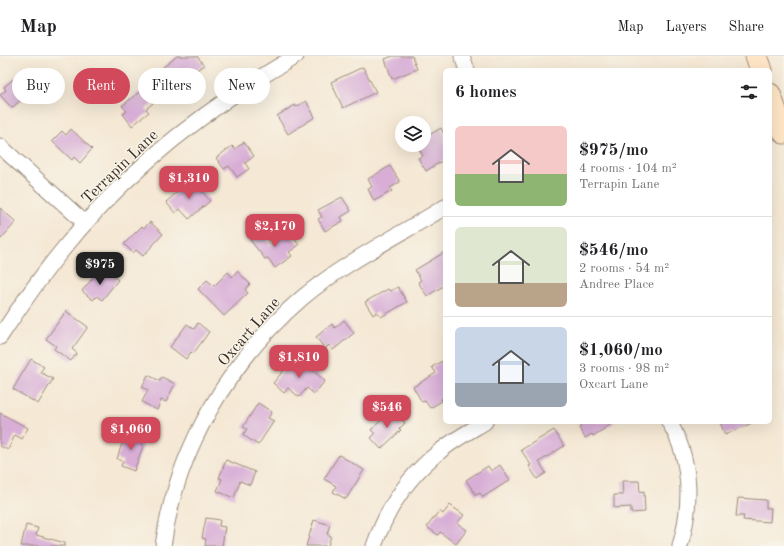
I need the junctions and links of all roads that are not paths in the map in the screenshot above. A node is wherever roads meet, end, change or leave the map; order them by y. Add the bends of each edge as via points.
1 (296, 56) edge
2 (462, 56) edge
3 (756, 56) edge
4 (466, 68) edge
5 (760, 68) edge
6 (772, 100) edge
7 (784, 133) edge
8 (0, 146) edge
9 (443, 208) edge
10 (85, 223) junction
11 (0, 337) edge
12 (482, 424) edge
13 (670, 424) edge
14 (163, 546) edge
15 (374, 546) edge
16 (680, 546) edge

1 - 10 street, Terrapin Lane via 224,100 179,134 137,170
2 - 4 street
3 - 5 main road
6 - 7 main road
8 - 10 street
9 - 14 street, Oxcart Lane via 331,276 277,321 253,347 224,386 197,435 172,501
10 - 11 street, Terrapin Lane via 26,298
12 - 15 street via 439,452 421,468 392,505
13 - 16 street via 681,449 688,492 687,514

